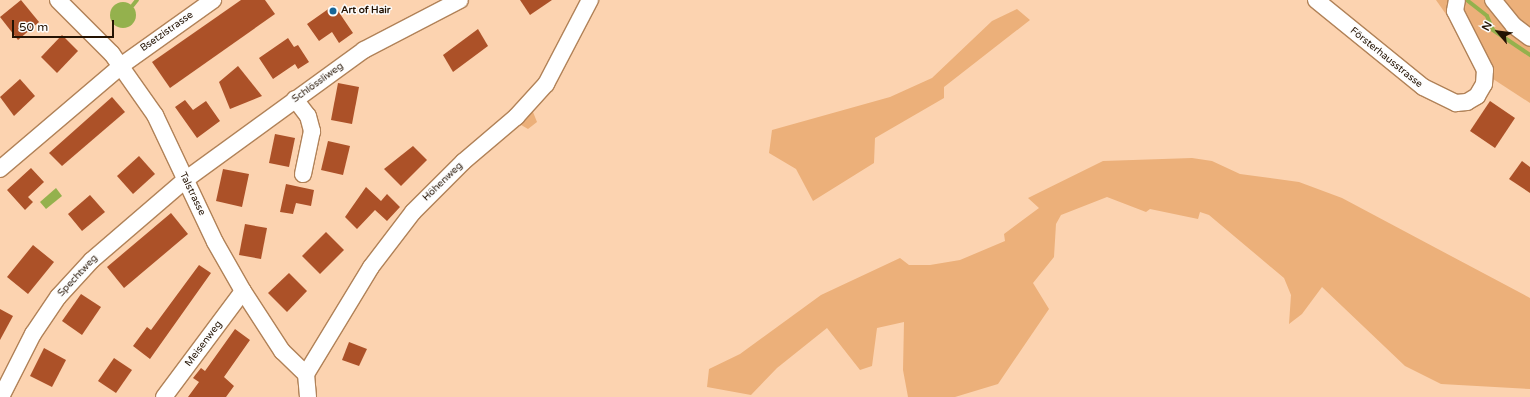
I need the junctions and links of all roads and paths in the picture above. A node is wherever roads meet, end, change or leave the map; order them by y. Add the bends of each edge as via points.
1 (58, 0) edge
2 (213, 0) edge
3 (460, 0) edge
4 (590, 0) edge
5 (1316, 0) edge
6 (1457, 0) edge
7 (1493, 0) edge
8 (1530, 38) edge
9 (122, 65) junction
10 (295, 99) junction
11 (0, 168) edge
12 (303, 174) dead end
13 (185, 180) junction
14 (243, 291) junction
15 (306, 374) junction
16 (1, 397) edge
17 (164, 397) edge
18 (308, 397) edge

1 - 9 street, Talstrasse
2 - 9 street, Bsetzistrasse
3 - 10 street, Schlössliweg via 384,38
4 - 15 street, Höhenweg via 546,84 516,117 463,162 413,212 371,267
5 - 6 street, Försterhausstrasse via 1423,88 1456,103 1467,102 1477,96 1484,84 1485,70 1455,11
7 - 8 street via 1513,25
9 - 11 street, Bsetzistrasse
9 - 13 street, Talstrasse via 155,115
10 - 12 street via 308,116 312,131
10 - 13 street, Schlössliweg
13 - 14 street, Talstrasse
13 - 16 street, Spechtweg via 92,260 58,297 33,334
14 - 15 street, Talstrasse via 282,351
14 - 17 street, Meisenweg
15 - 18 street

